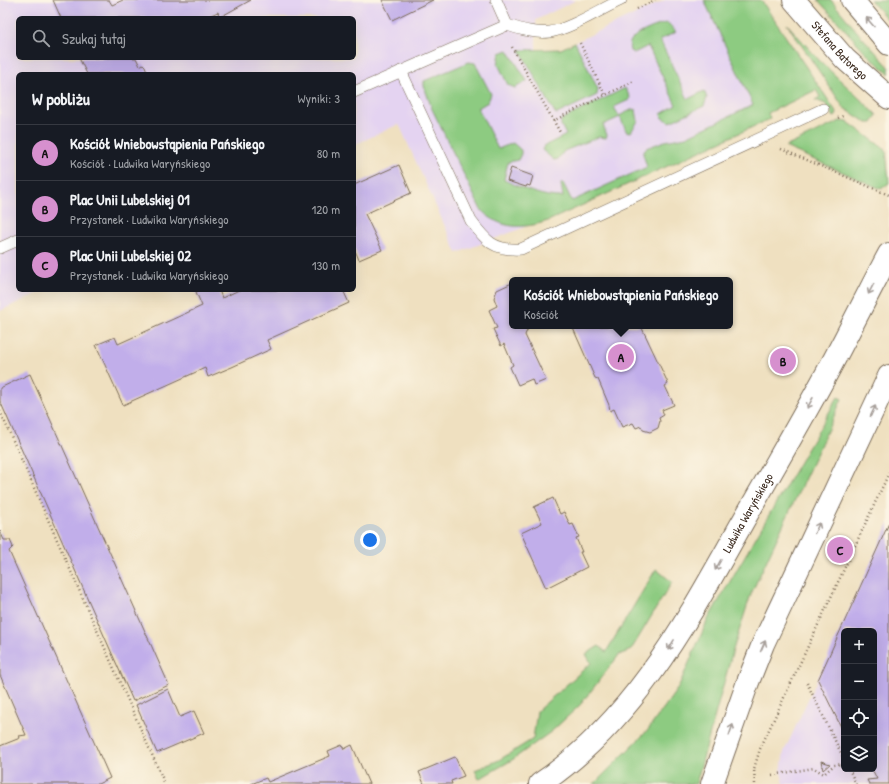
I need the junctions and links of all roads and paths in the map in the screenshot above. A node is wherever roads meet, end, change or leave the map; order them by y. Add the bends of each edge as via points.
1 (496, 0) edge
2 (621, 0) edge
3 (794, 0) edge
4 (852, 0) edge
5 (507, 25) junction
6 (580, 43) dead end
7 (889, 44) edge
8 (504, 47) dead end
9 (512, 48) junction
10 (520, 48) dead end
11 (401, 71) junction
12 (634, 81) dead end
13 (356, 91) edge
14 (605, 95) junction
15 (889, 98) edge
16 (823, 109) dead end
17 (553, 121) junction
18 (561, 134) dead end
19 (775, 147) dead end
20 (889, 195) edge
21 (16, 241) edge
22 (0, 248) edge
23 (889, 254) edge
24 (889, 376) edge
25 (0, 411) edge
26 (889, 473) edge
27 (807, 683) dead end
28 (841, 753) edge
29 (841, 764) edge
30 (850, 772) edge
31 (772, 775) dead end
32 (165, 784) edge
33 (540, 784) edge
34 (712, 784) edge
35 (755, 784) edge
36 (856, 784) edge

1 - 5 lane
2 - 5 lane via 550,32 524,30
3 - 15 main road, Stefana Batorego via 845,59
7 -> 4 main road
5 - 11 lane
6 - 14 path
8 - 9 path
9 - 10 path
9 - 17 path
11 - 13 lane
11 - 16 lane via 471,221 487,241 505,250 521,249
12 - 14 path
14 - 17 path
17 - 18 path
19 - 20 path
21 - 22 lane
23 -> 33 main road, Ludwika Waryńskiego via 825,377 666,653 601,734
34 -> 24 main road via 761,650
25 - 32 path
26 - 35 path via 760,749 754,769
27 - 28 path
29 - 31 path via 834,765 824,774 814,768
30 - 36 path

